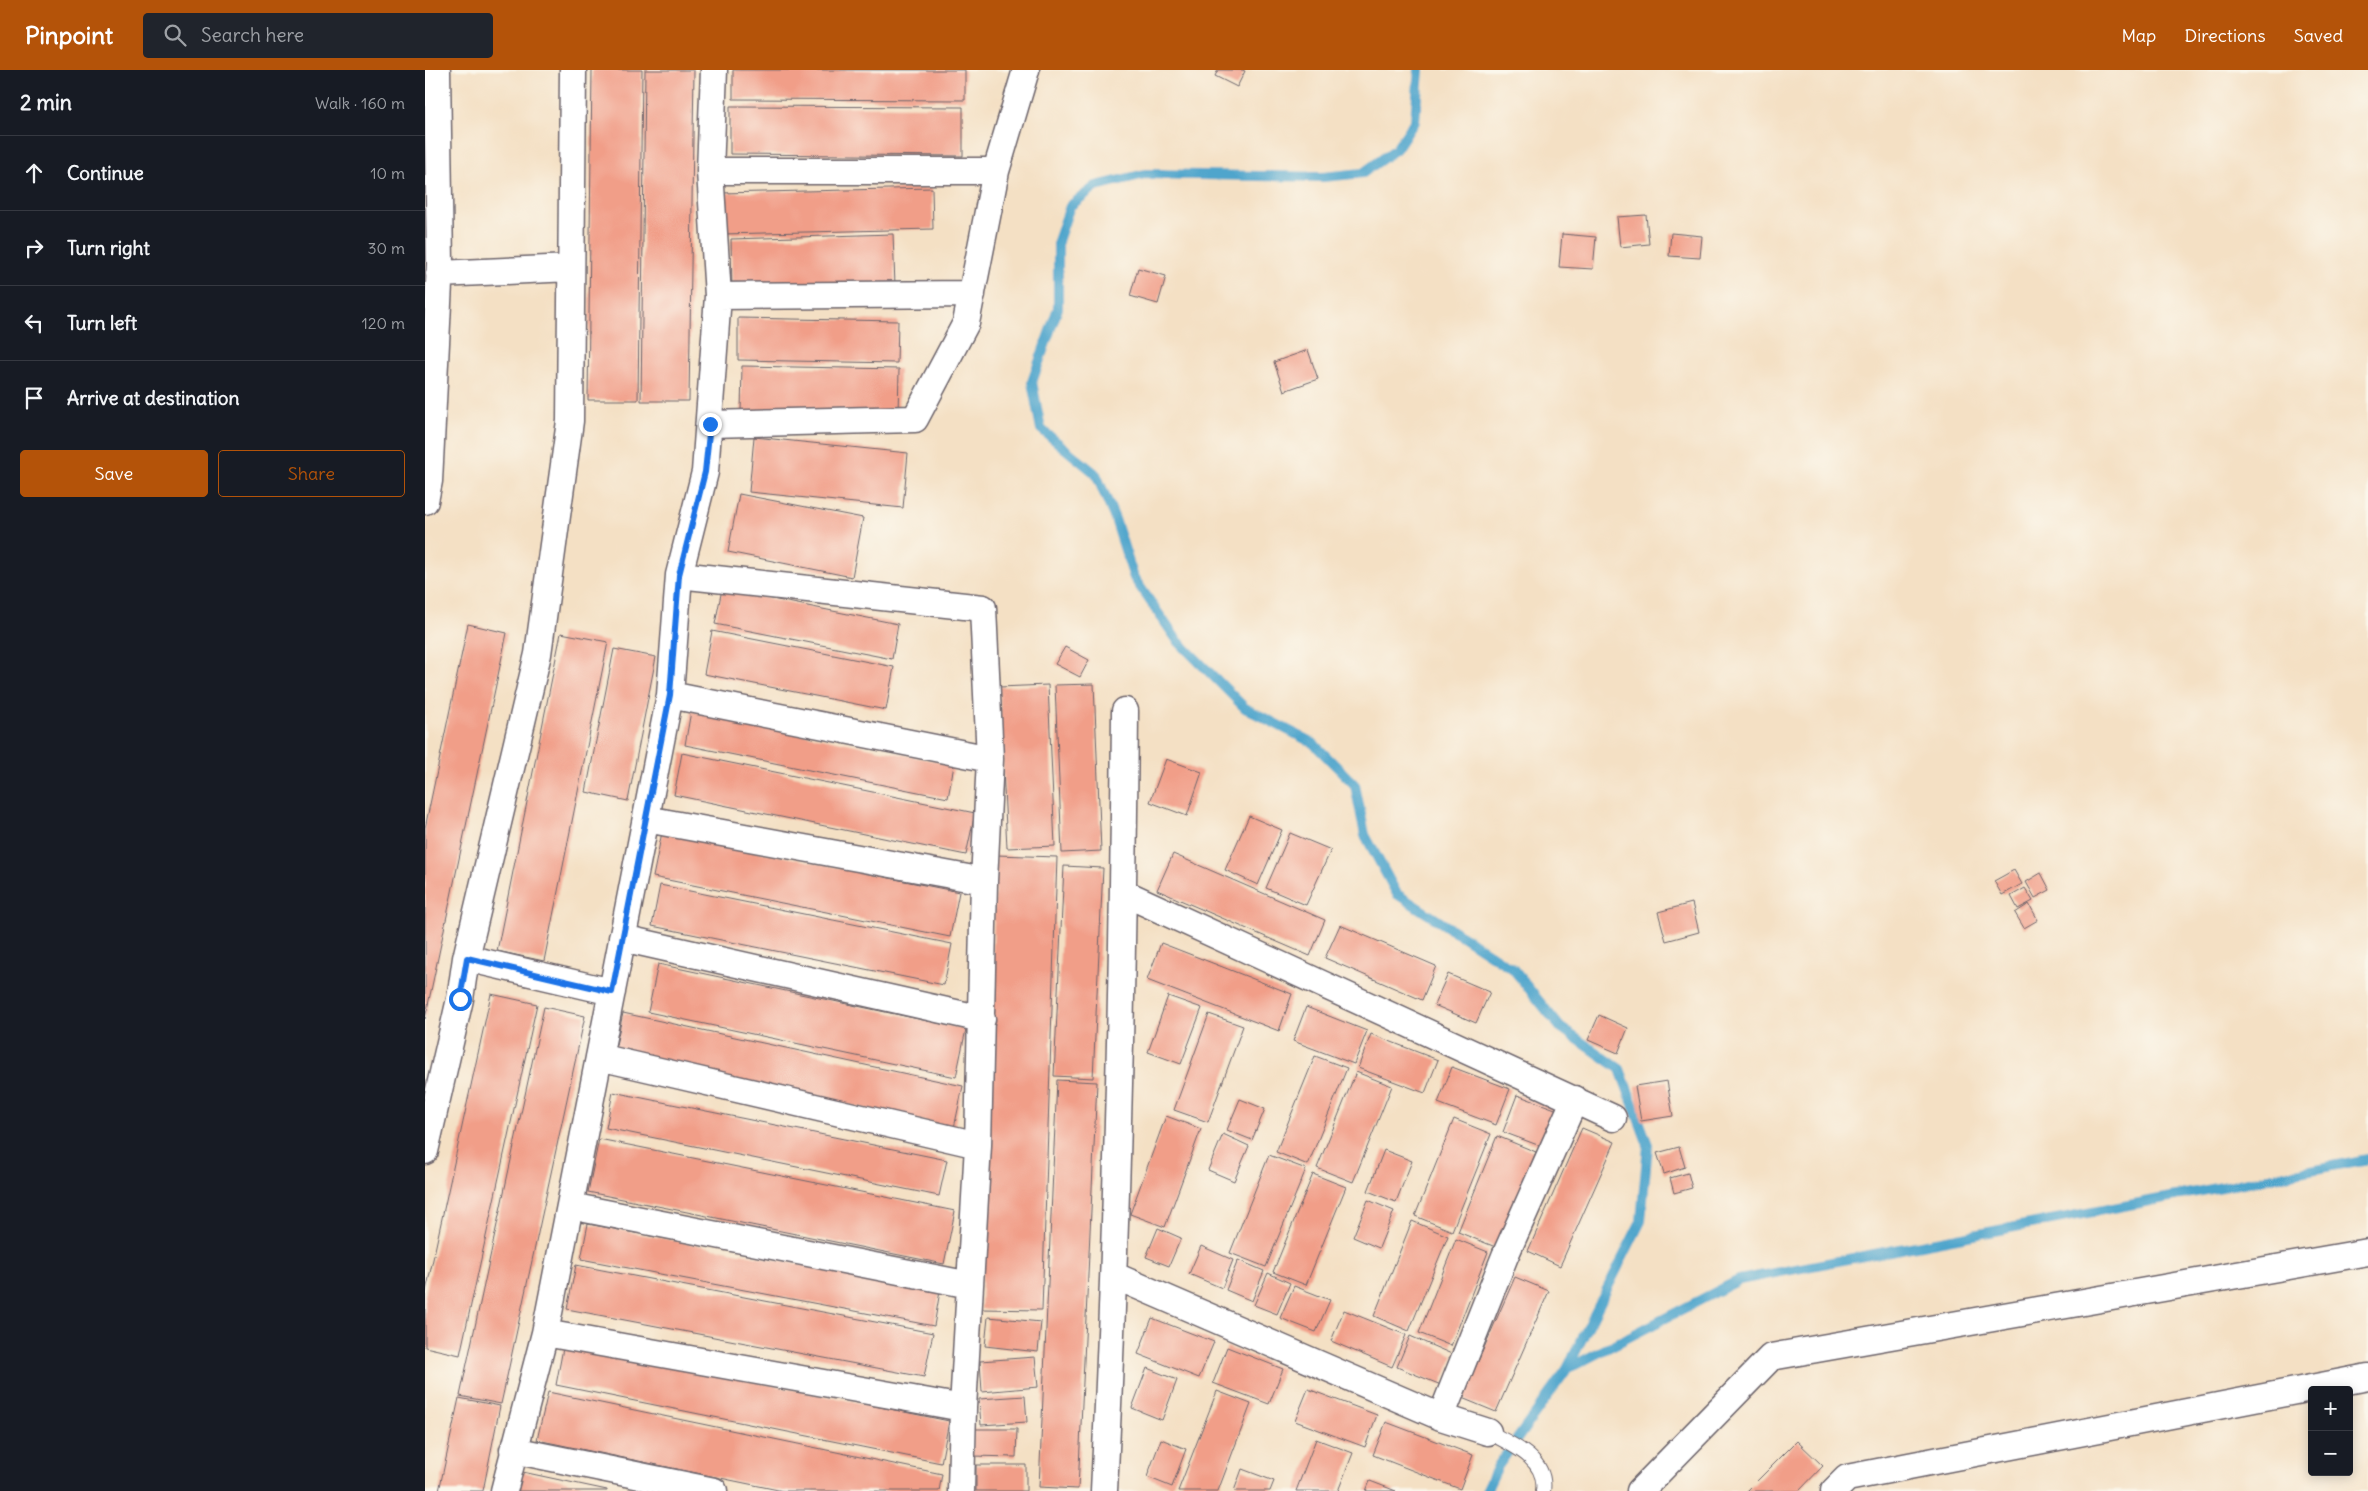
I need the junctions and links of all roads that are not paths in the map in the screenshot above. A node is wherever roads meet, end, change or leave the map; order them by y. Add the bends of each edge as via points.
1 (437, 70) edge
2 (573, 70) edge
3 (714, 70) edge
4 (1026, 70) edge
5 (710, 171) junction
6 (996, 171) junction
7 (434, 267) edge
8 (571, 268) junction
9 (972, 294) junction
10 (718, 296) junction
11 (710, 424) junction
12 (425, 502) edge
13 (679, 575) junction
14 (670, 695) junction
15 (1125, 711) dead end
16 (990, 759) junction
17 (645, 819) junction
18 (984, 881) junction
19 (1124, 893) junction
20 (622, 938) junction
21 (467, 958) junction
22 (612, 992) junction
23 (982, 1019) junction
24 (599, 1057) junction
25 (1575, 1099) junction
26 (1613, 1118) dead end
27 (978, 1145) junction
28 (425, 1151) edge
29 (570, 1206) junction
30 (2368, 1252) edge
31 (1115, 1276) junction
32 (970, 1285) junction
33 (545, 1333) junction
34 (2368, 1377) edge
35 (963, 1408) junction
36 (1441, 1417) junction
37 (1488, 1432) joint
38 (513, 1450) junction
39 (504, 1491) edge
40 (715, 1491) edge
41 (961, 1491) edge
42 (1104, 1491) edge
43 (1543, 1491) edge
44 (1640, 1491) edge
45 (1834, 1491) edge

1 - 7 street
2 - 8 street
3 - 5 street
4 - 6 street
5 - 6 street
5 - 10 street
6 - 9 street
7 - 8 street
7 - 12 street via 429,481
8 - 21 street via 570,422 538,654
9 - 10 street
9 - 11 street via 966,324 915,419
10 - 11 street
11 - 13 street via 705,472
13 - 14 street
13 - 16 street via 983,608
14 - 16 street
14 - 17 street
15 - 19 street
16 - 18 street
17 - 18 street
17 - 20 street
18 - 23 street
19 - 25 street
19 - 31 street
20 - 22 street
20 - 23 street
21 - 22 street
21 - 28 street
22 - 24 street
23 - 27 street
24 - 27 street
24 - 29 street
25 - 26 street
25 - 36 street via 1505,1256
27 - 32 street
29 - 32 street
29 - 33 street
30 - 44 street via 1771,1356
31 - 36 street
31 - 42 street
32 - 35 street
33 - 35 street
33 - 38 street
34 - 45 street via 1847,1478
35 - 41 street
36 - 37 street
37 - 43 lane via 1524,1451 1537,1466
38 - 39 street
38 - 40 street

